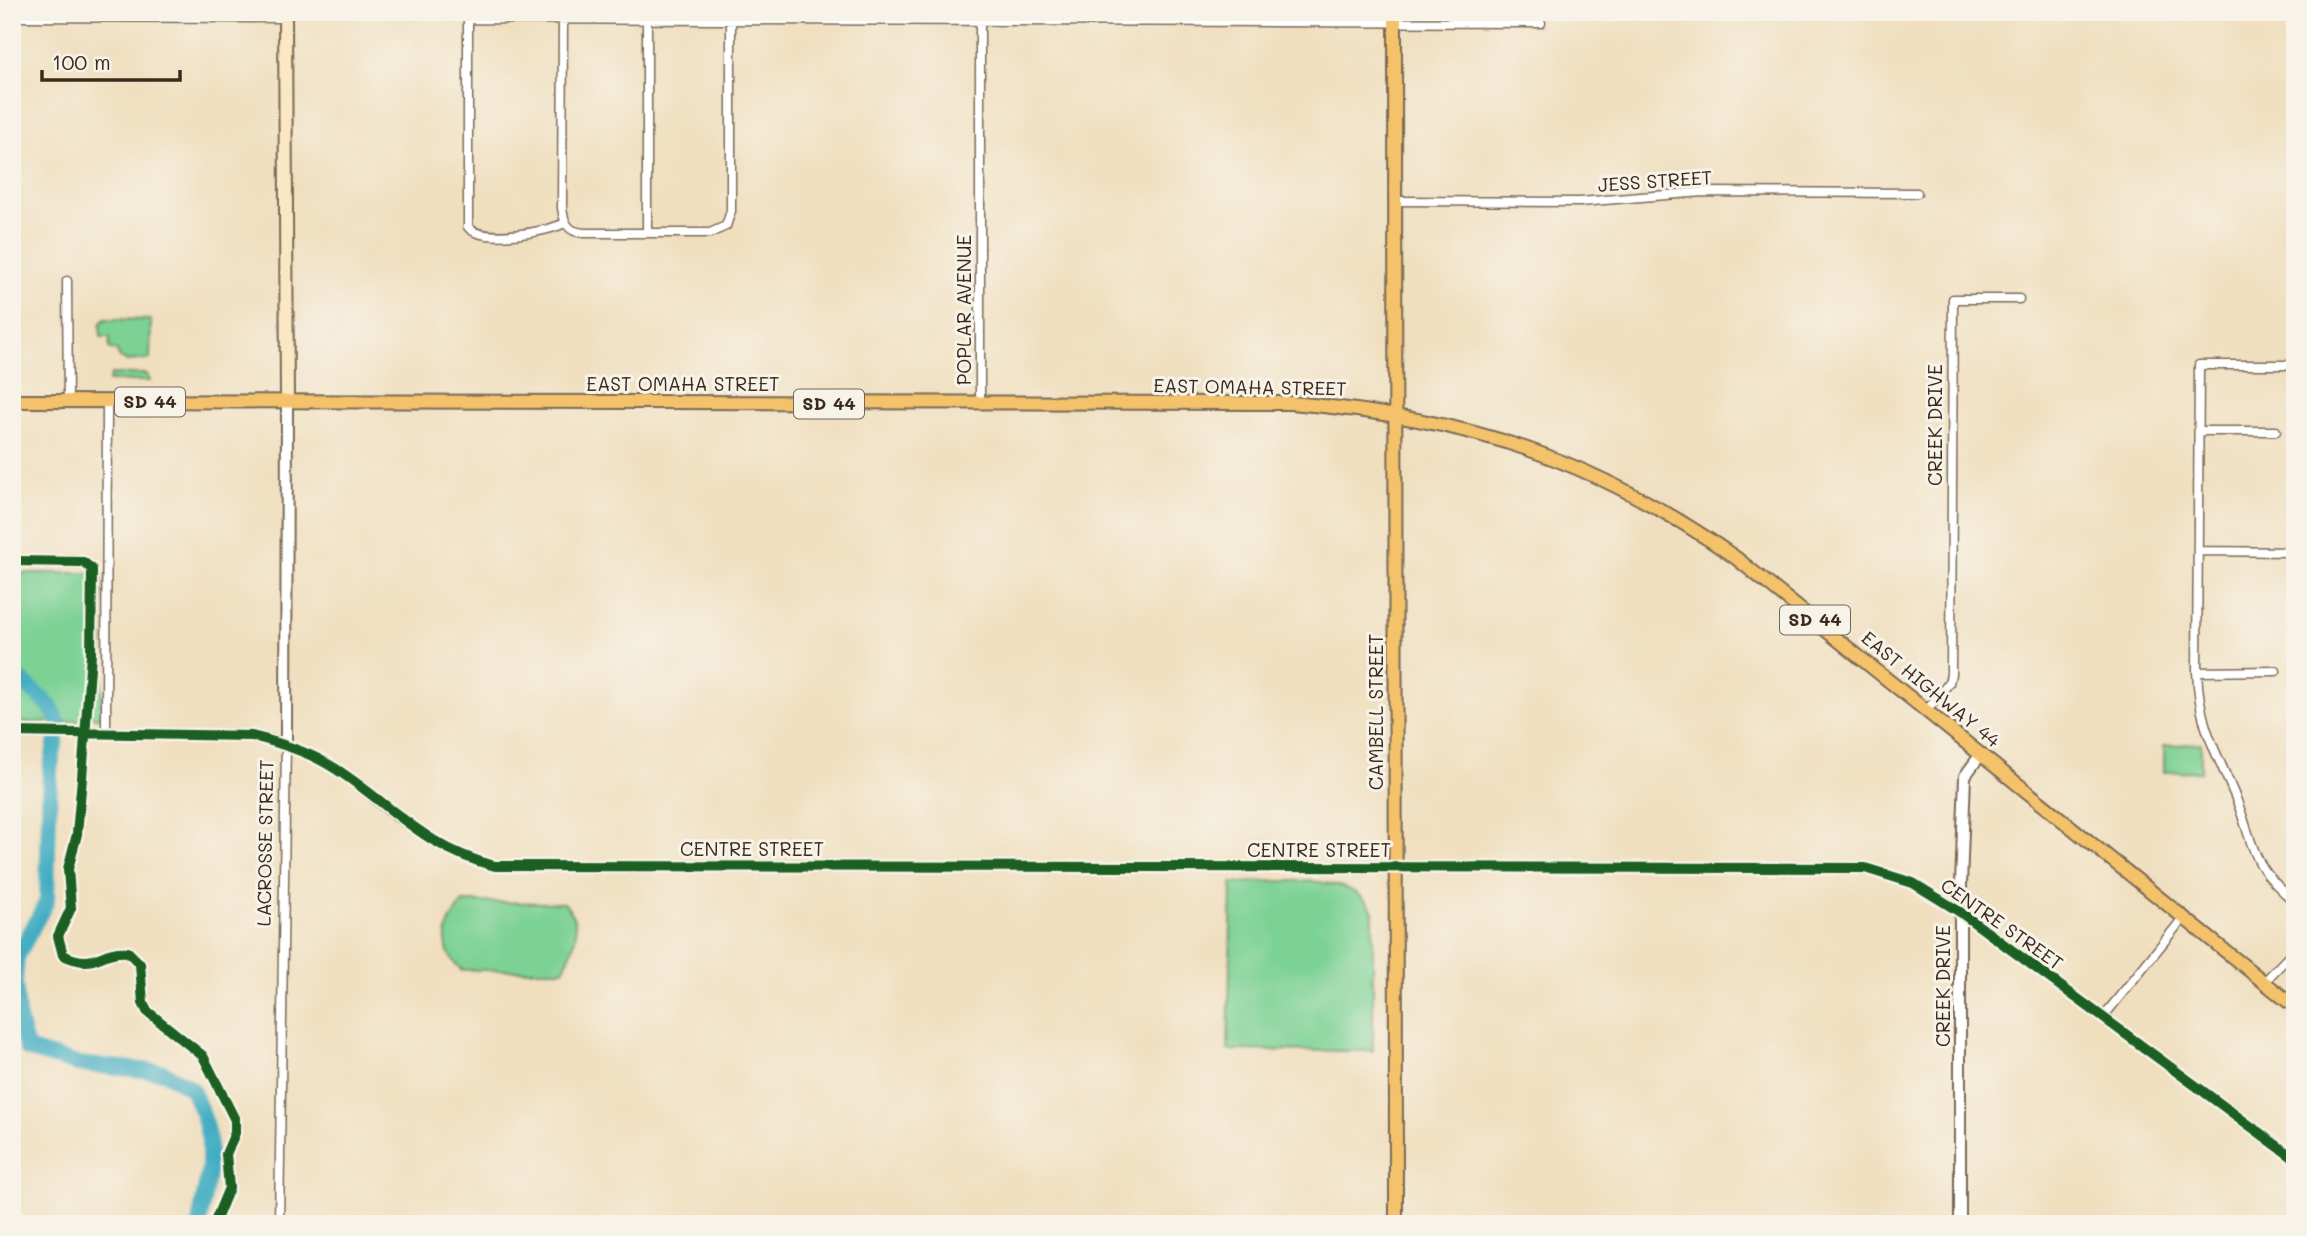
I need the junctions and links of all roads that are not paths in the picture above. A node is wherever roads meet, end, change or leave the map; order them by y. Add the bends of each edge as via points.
1 (64, 15) edge
2 (285, 15) edge
3 (468, 16) edge
4 (1212, 16) edge
5 (837, 17) edge
6 (1395, 17) edge
7 (12, 18) edge
8 (563, 20) junction
9 (647, 20) junction
10 (731, 20) junction
11 (980, 20) junction
12 (1541, 23) dead end
13 (1917, 192) dead end
14 (1395, 201) junction
15 (565, 223) junction
16 (647, 233) junction
17 (67, 281) dead end
18 (2019, 299) dead end
19 (2295, 365) edge
20 (12, 401) edge
21 (68, 402) junction
22 (107, 402) junction
23 (287, 402) junction
24 (980, 404) junction
25 (1395, 414) junction
26 (2199, 431) junction
27 (2276, 431) dead end
28 (2199, 551) junction
29 (2295, 552) edge
30 (2276, 671) dead end
31 (2197, 672) junction
32 (1927, 709) junction
33 (17, 732) edge
34 (106, 733) junction
35 (286, 744) junction
36 (1981, 754) junction
37 (1395, 868) junction
38 (2295, 902) edge
39 (1960, 912) junction
40 (2184, 917) junction
41 (2295, 950) edge
42 (2264, 982) junction
43 (2295, 1007) edge
44 (2103, 1017) junction
45 (2295, 1159) edge
46 (279, 1224) edge
47 (1396, 1224) edge
48 (1961, 1224) edge

1 - 2 street
1 - 7 street
2 - 23 main road, LACROSSE STREET
3 - 8 street
3 - 15 street via 468,227 482,234 536,233
4 - 6 street
4 - 11 street
5 - 10 street
5 - 11 street
6 - 12 street
6 - 14 main road, CAMBELL STREET
8 - 9 street
8 - 15 street
9 - 10 street
9 - 16 street
10 - 16 street via 729,223 710,233
11 - 24 street, POPLAR AVENUE
13 - 14 street, JESS STREET via 1703,192 1580,202
14 - 25 main road, CAMBELL STREET
15 - 16 street via 577,233
17 - 21 street
18 - 32 street, CREEK DRIVE via 1953,299 1951,674
19 - 26 street via 2199,365
20 - 21 main road, EAST OMAHA STREET / SD 44
21 - 22 main road, EAST OMAHA STREET / SD 44
22 - 23 main road, EAST OMAHA STREET / SD 44
22 - 34 street
23 - 24 main road, EAST OMAHA STREET / SD 44
23 - 35 street, LACROSSE STREET
24 - 25 main road, EAST OMAHA STREET / SD 44 via 1291,403
25 - 32 main road, EAST HIGHWAY 44 / SD 44 via 1550,455 1657,506 1736,558
25 - 37 main road, CAMBELL STREET
26 - 27 street
26 - 28 street
28 - 29 street
28 - 31 street
30 - 31 street
31 - 38 street via 2204,728 2235,798 2254,857 2266,876
32 - 36 main road, EAST HIGHWAY 44 / SD 44
33 - 34 street
34 - 35 street via 252,736
35 - 37 street, CENTRE STREET via 334,767 436,844 495,866
35 - 46 street, LACROSSE STREET
36 - 39 street, CREEK DRIVE via 1965,776
36 - 40 main road, EAST HIGHWAY 44 / SD 44
37 - 39 street, CENTRE STREET via 1866,868 1913,883
37 - 47 main road, CAMBELL STREET
39 - 44 street, CENTRE STREET
39 - 48 street, CREEK DRIVE
40 - 42 main road, EAST HIGHWAY 44 / SD 44
40 - 44 street
41 - 42 street
42 - 43 main road, EAST HIGHWAY 44 / SD 44
44 - 45 street, CENTRE STREET

